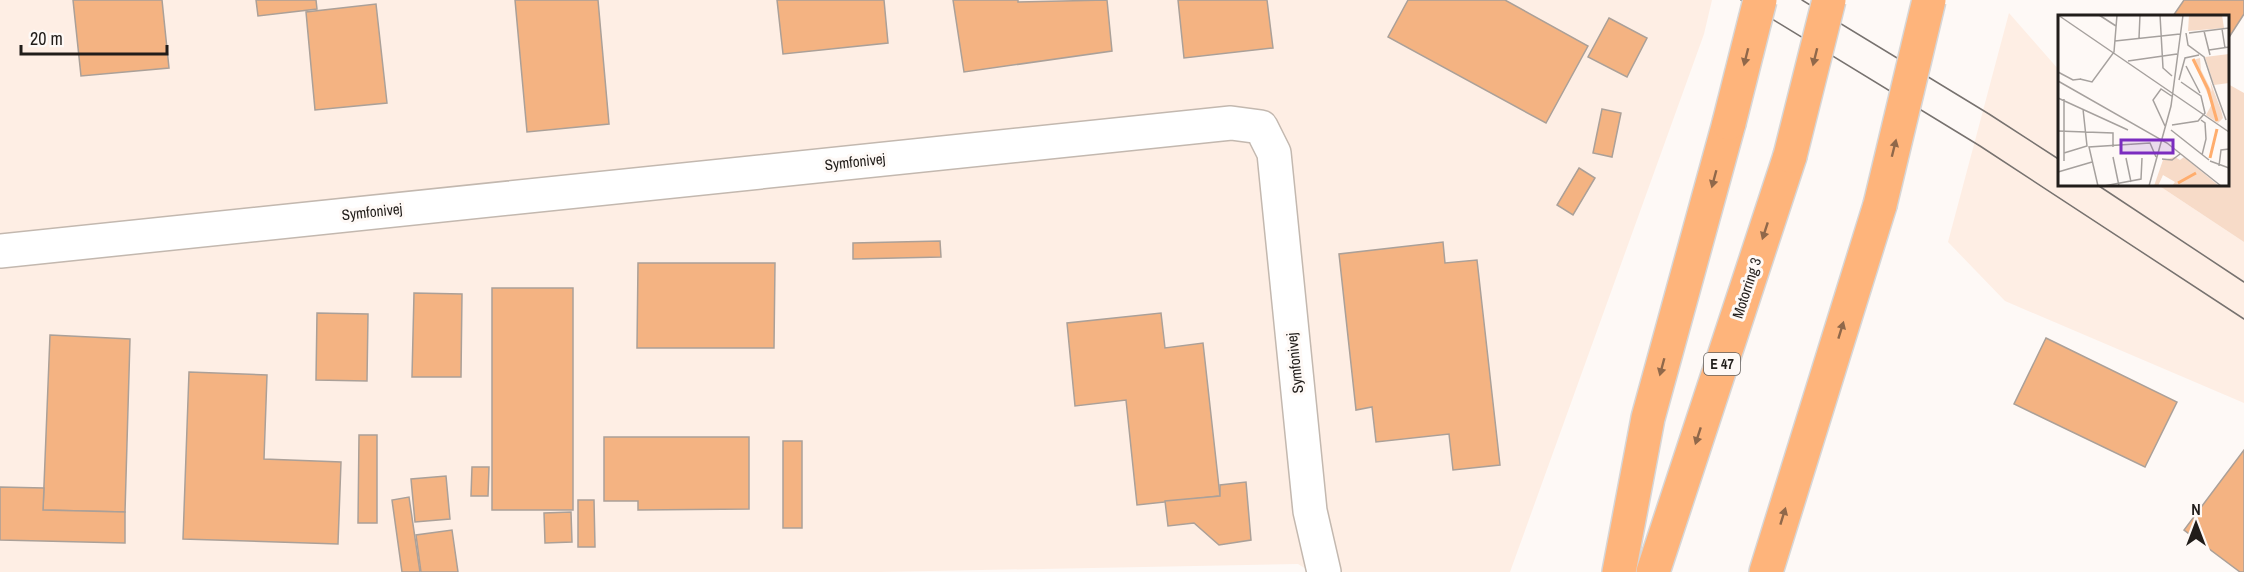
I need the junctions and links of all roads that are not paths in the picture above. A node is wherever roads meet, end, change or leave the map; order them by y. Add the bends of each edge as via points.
1 (1760, 0) edge
2 (1829, 0) edge
3 (1929, 0) edge
4 (0, 251) edge
5 (1324, 572) edge
6 (1619, 572) edge
7 (1653, 572) edge
8 (1766, 572) edge

1 -> 6 highway, bridge via 1648,418
2 -> 7 highway, Motorring 3 / E 47, bridge via 1790,156
8 -> 3 highway, bridge via 1880,205
4 - 5 street, Symfonivej via 1231,123 1261,128 1274,153 1310,511

